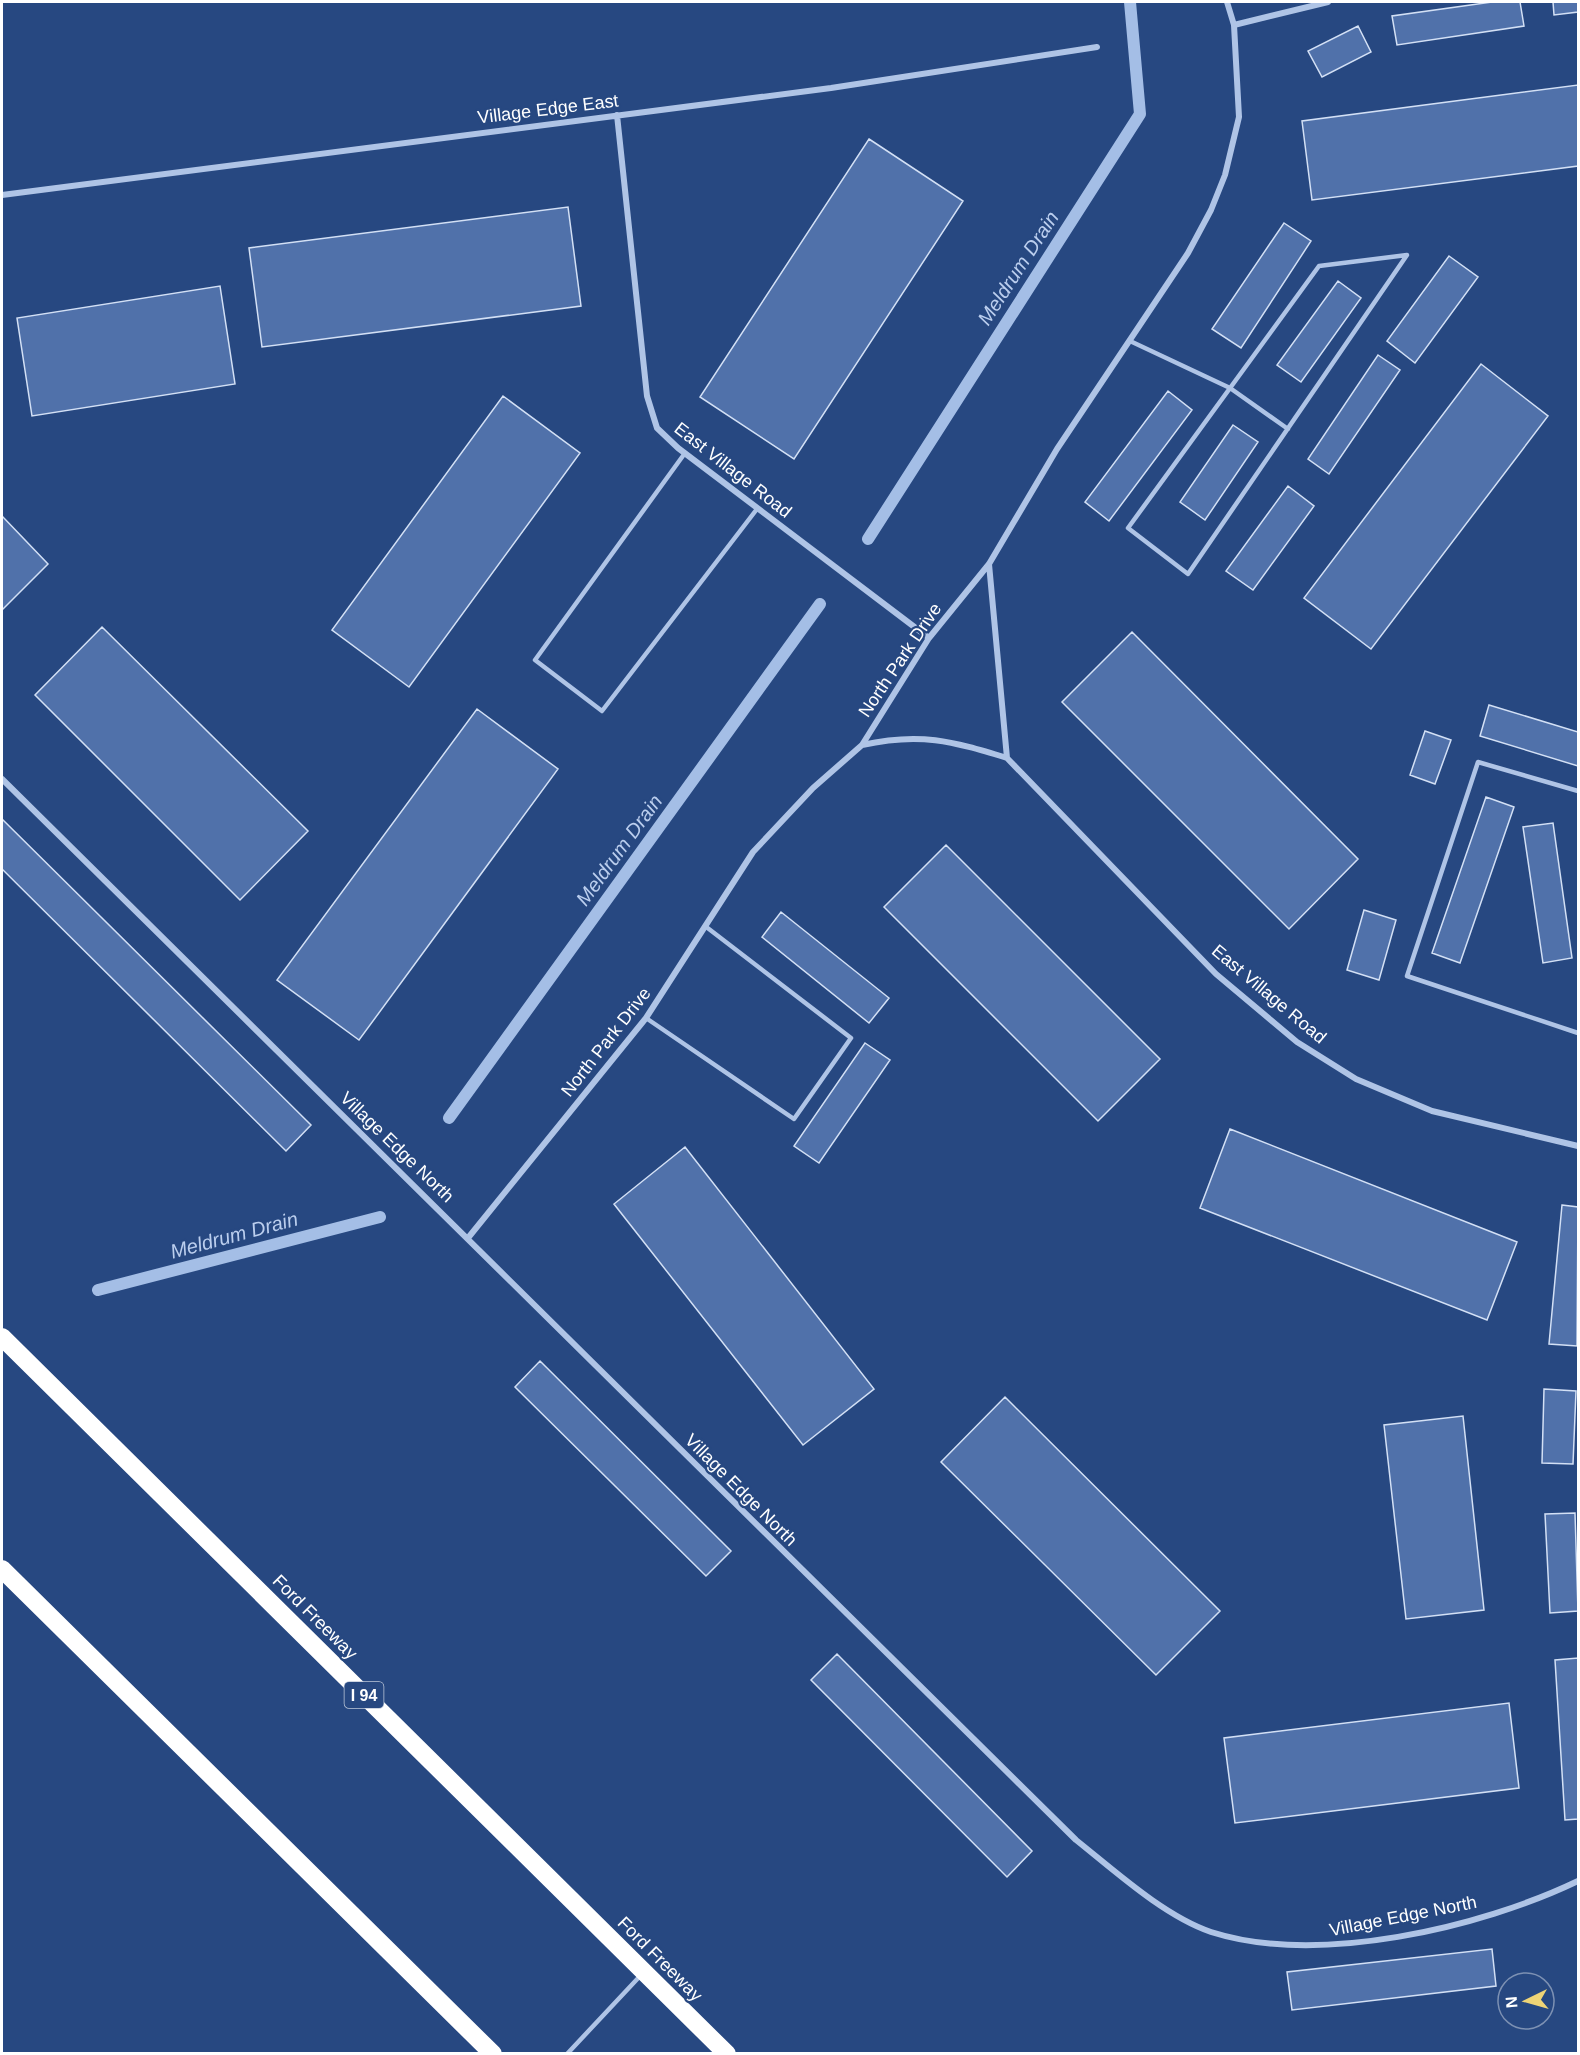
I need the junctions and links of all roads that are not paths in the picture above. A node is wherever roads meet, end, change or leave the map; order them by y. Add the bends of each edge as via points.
1 (1227, 2) edge
2 (1328, 2) edge
3 (1234, 25) junction
4 (1097, 46) dead end
5 (617, 115) junction
6 (2, 195) edge
7 (1130, 341) junction
8 (1230, 388) junction
9 (1288, 429) junction
10 (685, 453) junction
11 (757, 509) junction
12 (988, 564) junction
13 (929, 638) junction
14 (862, 745) junction
15 (1007, 758) junction
16 (2, 779) edge
17 (1578, 791) edge
18 (705, 926) junction
19 (646, 1018) junction
20 (1578, 1033) edge
21 (1578, 1146) edge
22 (468, 1238) junction
23 (2, 1337) edge
24 (2, 1569) edge
25 (1578, 1881) edge
26 (644, 1971) junction
27 (493, 2054) edge
28 (567, 2054) edge
29 (727, 2054) edge

1 - 3 street, North Park Drive
2 - 3 street
3 - 7 street, North Park Drive via 1239,117 1225,175 1188,253
4 - 5 street, Village Edge East via 831,88
5 - 6 street, Village Edge East
5 - 10 street, East Village Road via 647,396 657,428
7 - 8 lane
7 - 12 street, North Park Drive via 1057,449
8 - 9 lane
8 - 9 lane via 1128,528 1188,574
8 - 9 lane via 1319,266 1407,255
10 - 11 street, East Village Road
10 - 11 lane via 535,660 602,711
11 - 13 street, East Village Road
12 - 13 street, North Park Drive
12 - 15 street
13 - 14 street, North Park Drive
14 - 15 street, East Village Road via 896,737 951,741
14 - 18 street, North Park Drive via 813,788 753,852
15 - 21 street, East Village Road via 1216,974 1297,1042 1356,1079 1432,1111
16 - 22 street, Village Edge North
17 - 20 lane via 1478,762 1407,976
18 - 19 street, North Park Drive
18 - 19 lane via 851,1038 794,1119
19 - 22 street, North Park Drive
22 - 25 street, Village Edge North via 1076,1840 1156,1903 1210,1932 1279,1946 1324,1946 1433,1929 1484,1916
23 - 26 highway, Ford Freeway / I 94
24 - 27 highway
26 - 28 lane
26 - 29 highway, Ford Freeway / I 94

